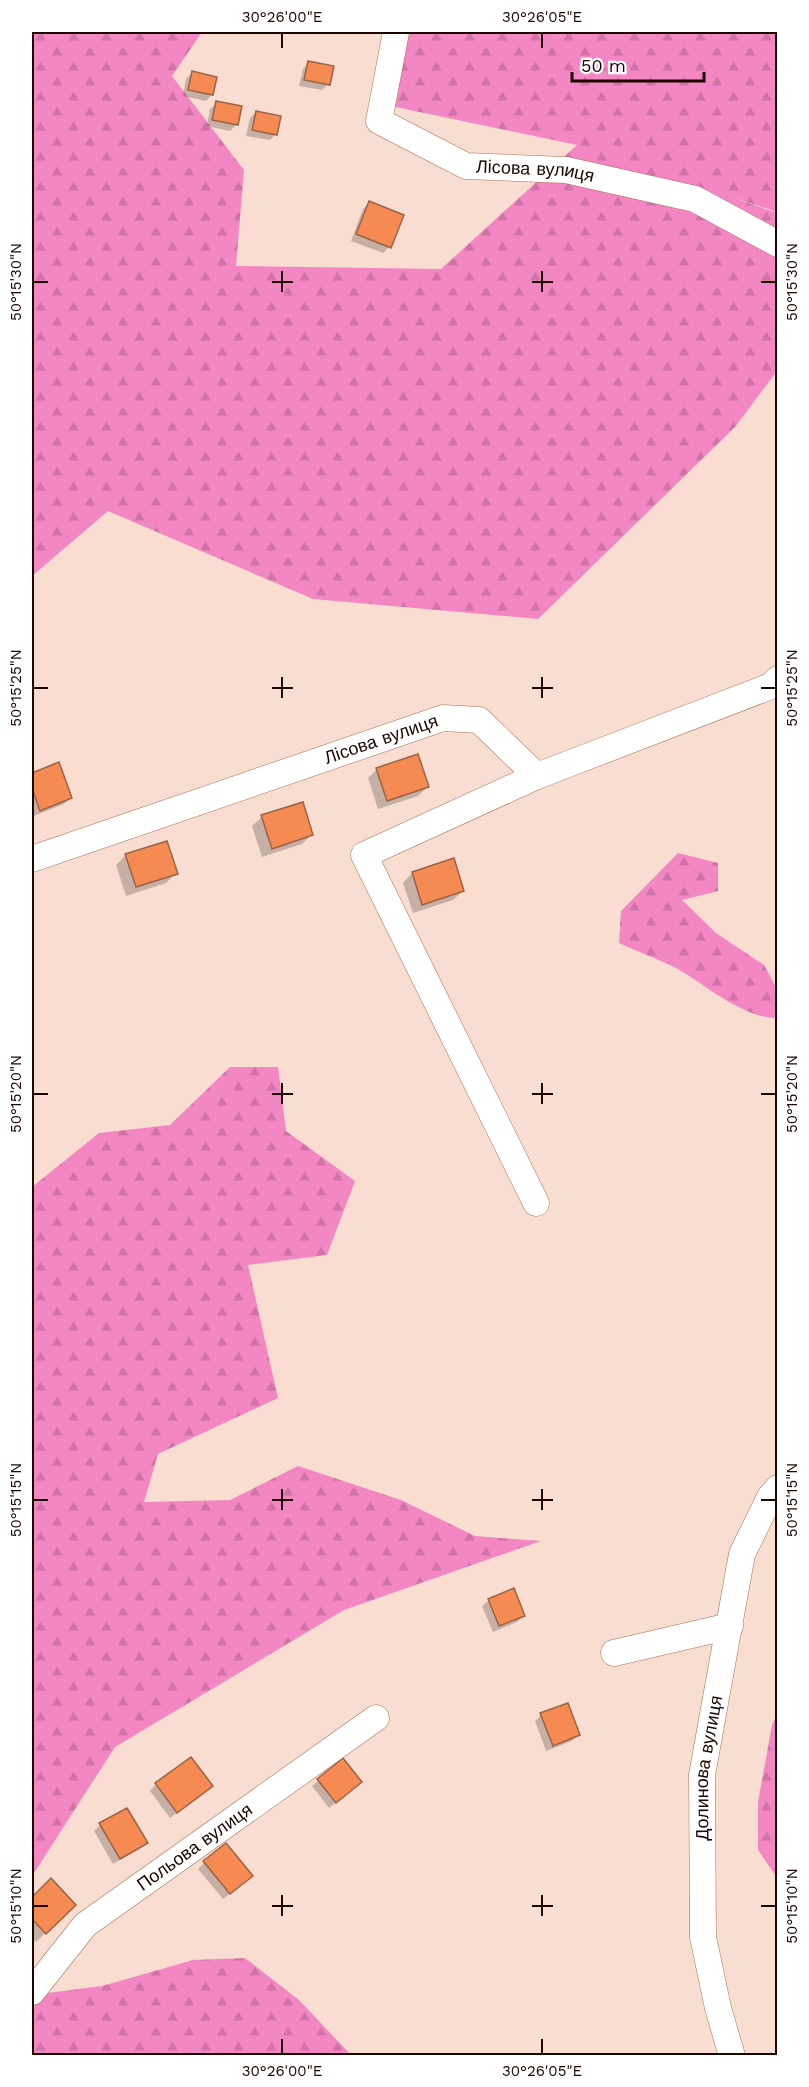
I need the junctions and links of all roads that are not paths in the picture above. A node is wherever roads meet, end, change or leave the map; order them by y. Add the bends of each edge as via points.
1 (396, 32) edge
2 (777, 244) edge
3 (777, 680) edge
4 (537, 776) junction
5 (32, 859) edge
6 (536, 1203) dead end
7 (777, 1488) edge
8 (730, 1626) junction
9 (614, 1653) dead end
10 (376, 1718) dead end
11 (32, 1992) edge
12 (732, 2055) edge

1 - 2 street, Лісова вулиця via 380,121 466,166 566,170 695,200
3 - 4 street via 771,686
4 - 5 street, Лісова вулиця via 479,720 443,718
4 - 6 street via 364,855
7 - 8 street, Долинова вулиця via 742,1554
8 - 9 street
8 - 12 street, Долинова вулиця via 702,1775 703,1937
10 - 11 street, Польова вулиця via 85,1925

